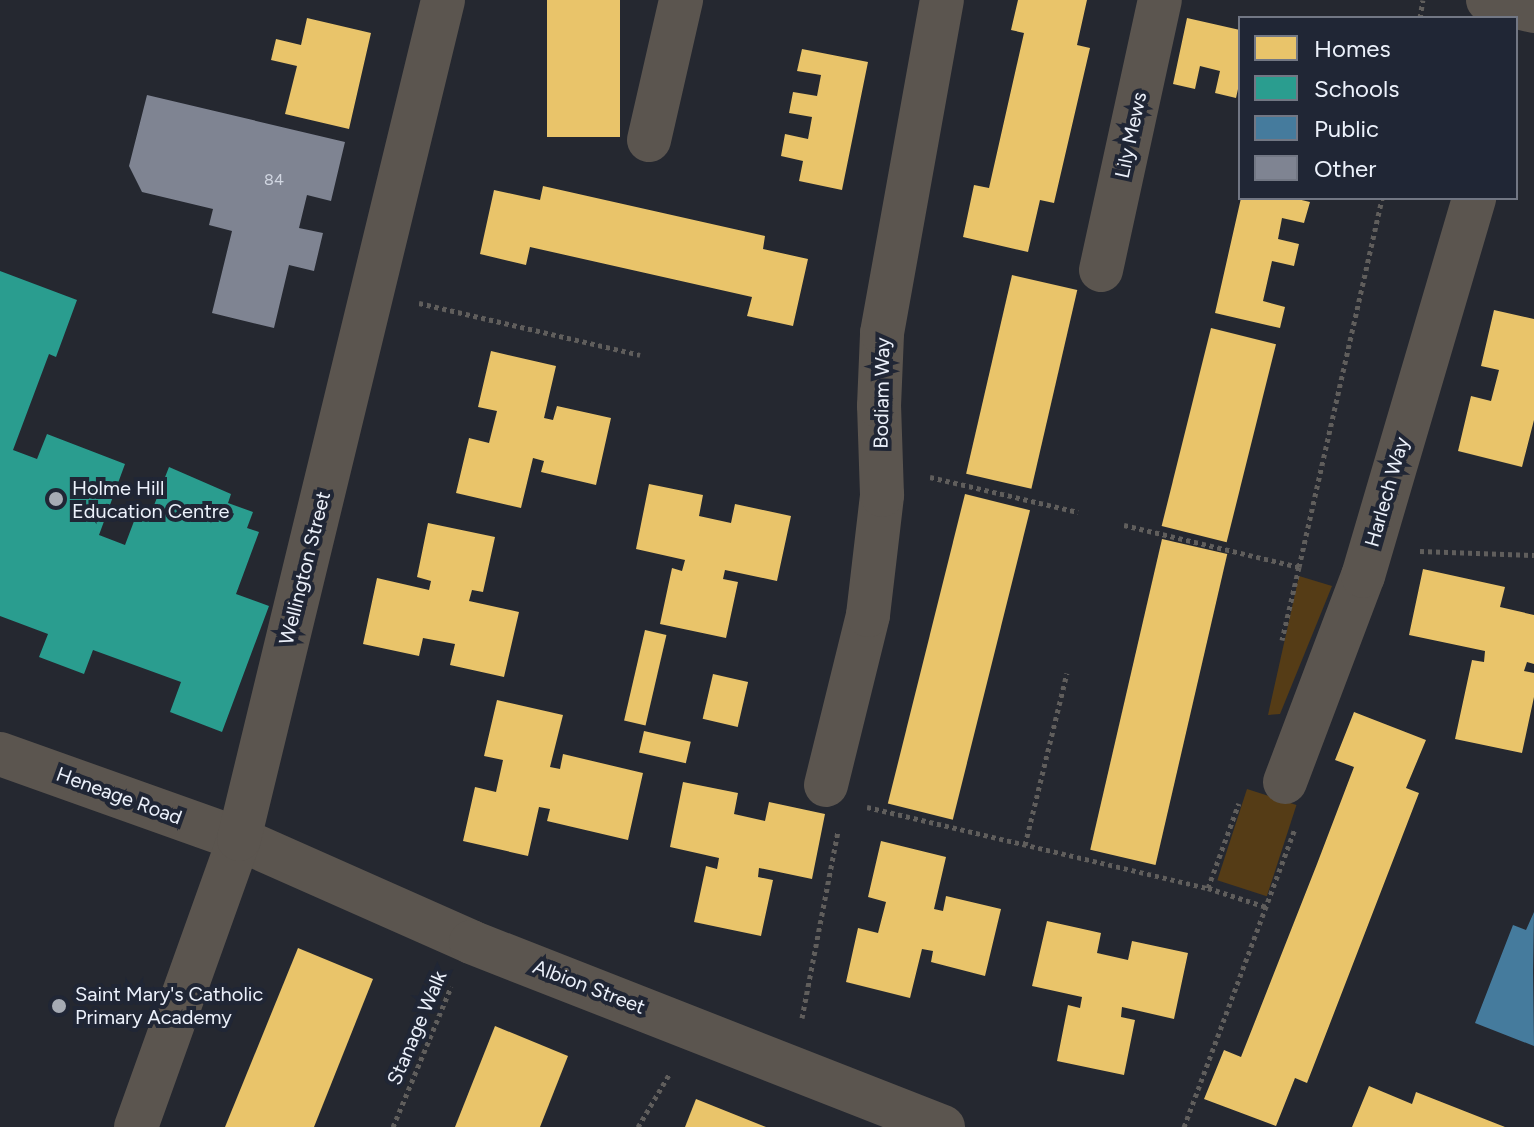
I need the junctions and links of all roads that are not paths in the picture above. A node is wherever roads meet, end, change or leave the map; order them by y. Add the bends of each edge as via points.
1 (443, 0) edge
2 (681, 0) edge
3 (942, 0) edge
4 (1160, 0) edge
5 (649, 140) dead end
6 (1473, 200) edge
7 (1101, 270) dead end
8 (0, 754) edge
9 (1285, 782) dead end
10 (835, 793) road end
11 (239, 839) junction
12 (889, 1117) edge
13 (136, 1127) edge
14 (943, 1127) edge

1 - 11 street, Wellington Street
2 - 5 street
3 - 10 street, Bodiam Way via 882,333 882,495 868,615
4 - 7 street, Lily Mews
6 - 9 street, Harlech Way via 1372,544
8 - 11 street, Heneage Road
11 - 12 street, Albion Street via 471,942 787,1064
11 - 13 street, Wellington Street
12 - 14 street, Albion Street

